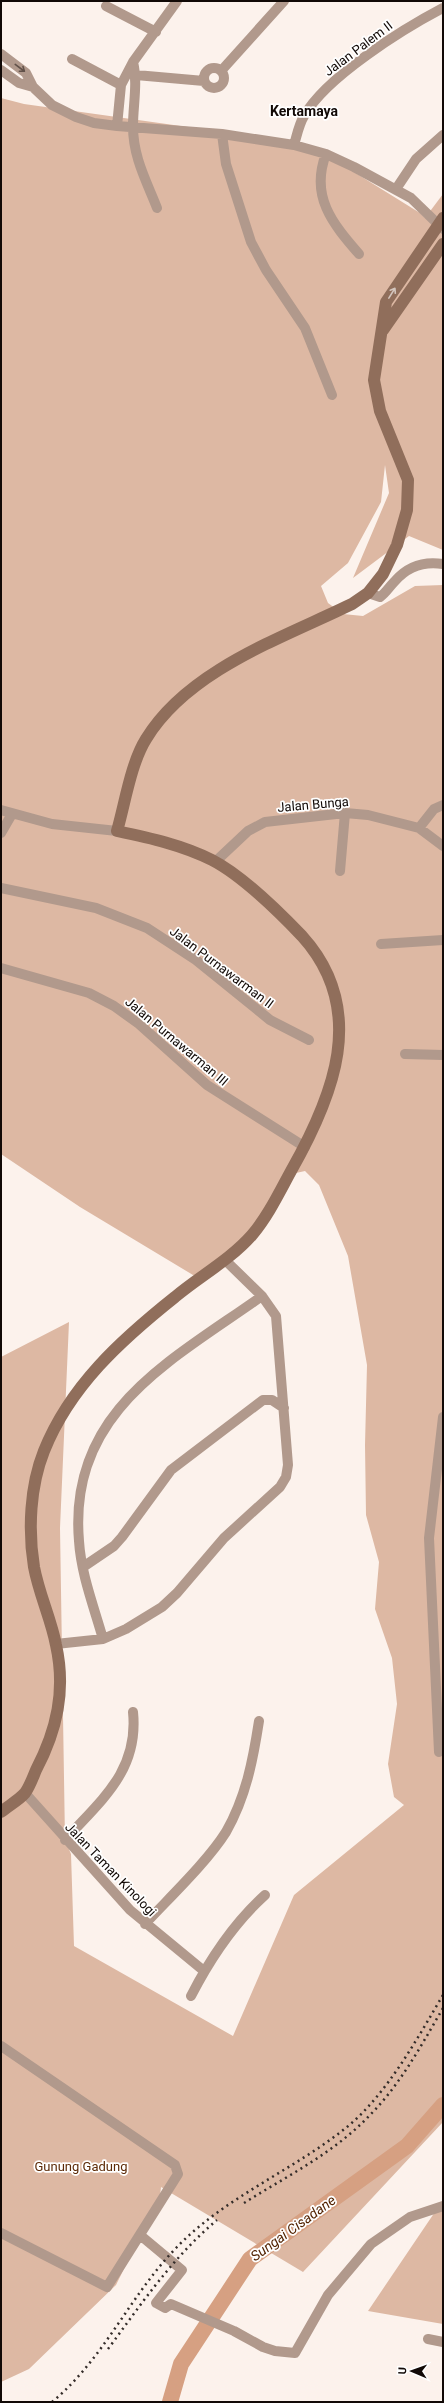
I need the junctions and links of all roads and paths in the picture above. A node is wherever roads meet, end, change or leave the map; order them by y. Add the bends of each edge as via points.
1 (178, 1) edge
2 (284, 1) edge
3 (106, 6) dead end
4 (443, 8) edge
5 (156, 32) junction
6 (1, 54) edge
7 (72, 59) dead end
8 (133, 62) junction
9 (1, 70) edge
10 (221, 71) junction
11 (136, 75) junction
12 (204, 81) junction
13 (121, 85) junction
14 (33, 87) junction
15 (117, 126) junction
16 (133, 127) junction
17 (222, 134) junction
18 (443, 135) edge
19 (294, 145) junction
20 (326, 154) junction
21 (396, 189) junction
22 (157, 208) dead end
23 (442, 223) edge
24 (443, 244) edge
25 (359, 254) dead end
26 (383, 330) junction
27 (332, 395) dead end
28 (443, 564) edge
29 (368, 593) junction
30 (443, 805) edge
31 (1, 810) edge
32 (345, 813) junction
33 (12, 814) junction
34 (419, 828) junction
35 (117, 831) junction
36 (1, 833) edge
37 (443, 846) edge
38 (215, 862) junction
39 (340, 871) dead end
40 (1, 888) edge
41 (443, 940) edge
42 (381, 944) dead end
43 (1, 968) edge
44 (309, 1040) dead end
45 (405, 1054) dead end
46 (443, 1055) edge
47 (305, 1147) junction
48 (225, 1260) junction
49 (262, 1296) junction
50 (284, 1408) junction
51 (443, 1417) edge
52 (83, 1567) junction
53 (438, 1622) edge
54 (103, 1639) junction
55 (56, 1644) junction
56 (133, 1712) dead end
57 (258, 1721) dead end
58 (439, 1752) dead end
59 (25, 1793) junction
60 (1, 1812) edge
61 (65, 1840) junction
62 (265, 1896) dead end
63 (145, 1924) junction
64 (204, 1971) junction
65 (191, 1996) dead end
66 (1, 2046) edge
67 (443, 2206) edge
68 (1, 2233) edge
69 (140, 2235) junction
70 (428, 2339) dead end
71 (443, 2342) edge

1 - 5 street
2 - 10 street
3 - 5 street
4 - 19 street, Jalan Palem II via 411,25 333,82 304,116
5 - 8 street
6 -> 14 street via 26,73
7 - 13 street
8 - 11 street
8 - 13 street
9 - 14 street via 19,83
10 - 12 street via 211,68 206,71
10 - 12 street via 224,78 217,87 210,87
11 - 12 street
11 - 16 street
13 - 15 street
14 - 15 street via 65,113 94,123
15 - 16 street
16 - 17 street
16 - 22 street via 136,156
17 - 19 street
17 - 27 street via 226,164 251,242 266,270 305,328
18 - 21 street via 416,159
19 - 20 street
20 - 21 street
20 - 25 street via 320,173 324,204 336,225
21 - 23 street
26 -> 23 street via 386,302
24 - 26 street
26 - 29 street via 374,368 376,396 408,480 408,494 397,545 383,574
28 - 29 street via 426,563 412,567 401,574 380,597
29 - 35 street via 352,604 220,668 184,694 146,739
30 - 34 street via 434,809
31 - 33 street
32 - 34 street, Jalan Bunga via 368,815
32 - 38 street, Jalan Bunga via 265,822 248,832
32 - 39 street
33 - 35 street via 73,827
33 - 36 street
34 - 37 street, Jalan Bunga
35 - 38 street via 159,839
38 - 47 street via 286,919 310,945 334,995 340,1049 330,1092
40 - 44 street, Jalan Purnawarman II via 96,908 147,928 196,960 270,1020
41 - 42 street
43 - 47 street, Jalan Purnawarman III via 71,987 114,1006 140,1024 207,1085
45 - 46 street
47 - 48 street via 265,1217 252,1234
48 - 49 street
48 - 55 street via 175,1296 102,1361 75,1392 45,1447 36,1477 31,1511 31,1542 34,1568
49 - 50 street via 273,1309 278,1325
49 - 52 street via 152,1376 126,1400 100,1434 90,1457 79,1501 79,1543
50 - 52 street via 272,1400 259,1402 185,1456 160,1482 114,1546
50 - 54 street via 288,1465 286,1477 280,1488 224,1538 162,1607 126,1629
51 - 53 street via 429,1538
52 - 54 street
53 - 58 street
54 - 55 street
55 - 59 street via 60,1667 58,1714 52,1738
56 - 61 street via 132,1746 123,1772 116,1784
57 - 63 street via 248,1777 235,1815 225,1833
59 - 60 street
59 - 61 street, Jalan Taman Kinologi
61 - 63 street, Jalan Taman Kinologi
62 - 64 street via 240,1920
63 - 64 street, Jalan Taman Kinologi
64 - 65 street
66 - 69 street via 178,2168 176,2179
67 - 69 street via 410,2218 371,2244 328,2295 295,2353 269,2349 171,2304 165,2308 156,2303 182,2270
68 - 69 street via 107,2287
70 - 71 street

